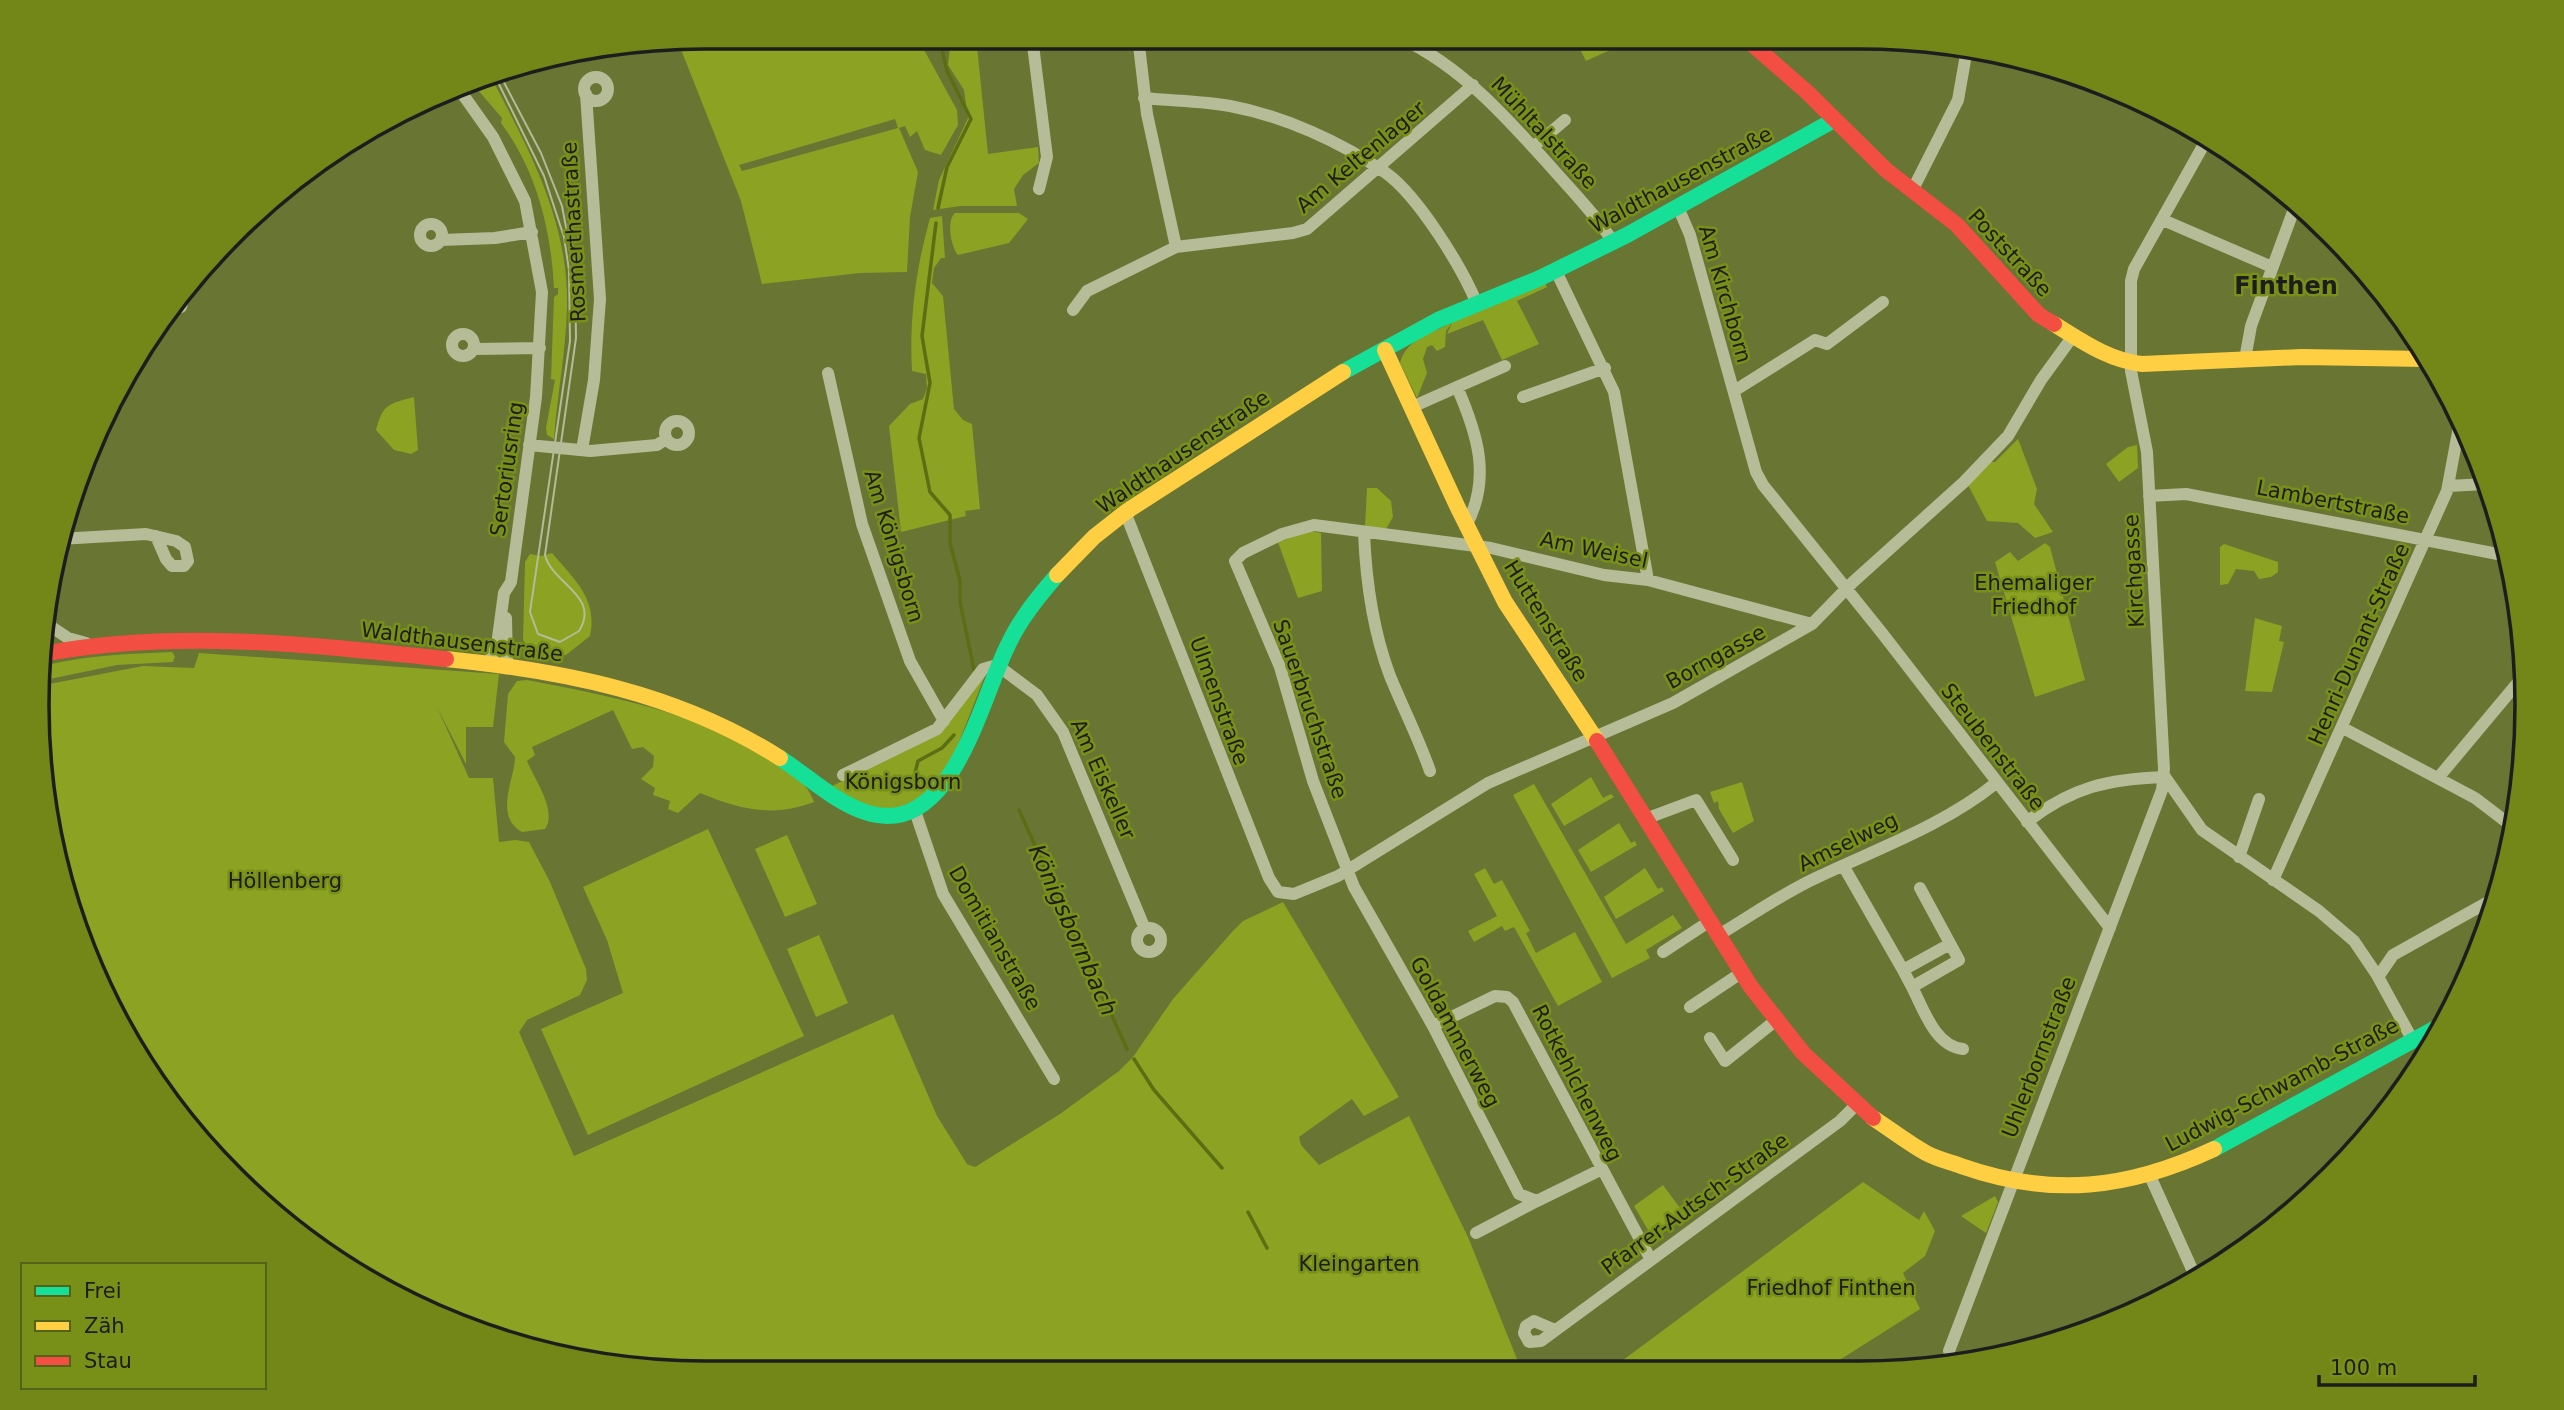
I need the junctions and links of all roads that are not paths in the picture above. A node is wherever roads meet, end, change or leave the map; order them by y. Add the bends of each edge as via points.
1 (1034, 49) edge
2 (1139, 49) edge
3 (1422, 49) edge
4 (1758, 49) edge
5 (1966, 58) edge
6 (1474, 85) junction
7 (586, 94) dead end
8 (464, 95) edge
9 (1144, 98) junction
10 (1564, 120) dead end
11 (1833, 120) junction
12 (1532, 147) junction
13 (2203, 147) edge
14 (1377, 170) junction
15 (1039, 189) dead end
16 (1912, 191) junction
17 (1678, 207) junction
18 (2293, 213) edge
19 (2163, 220) junction
20 (533, 232) junction
21 (441, 240) dead end
22 (1613, 242) junction
23 (1176, 247) junction
24 (2272, 267) junction
25 (1556, 271) junction
26 (1882, 302) dead end
27 (1477, 304) junction
28 (1073, 310) dead end
29 (2073, 336) junction
30 (540, 348) junction
31 (474, 349) dead end
32 (1385, 350) junction
33 (2245, 359) junction
34 (2416, 359) edge
35 (2131, 364) junction
36 (1505, 366) dead end
37 (1605, 368) junction
38 (828, 373) dead end
39 (1457, 387) junction
40 (1734, 391) junction
41 (1523, 397) dead end
42 (1412, 407) junction
43 (2457, 437) edge
44 (666, 439) dead end
45 (528, 445) junction
46 (582, 450) junction
47 (2476, 485) edge
48 (2448, 486) junction
49 (2149, 496) junction
50 (1125, 512) junction
51 (1466, 526) junction
52 (1364, 533) junction
53 (156, 536) dead end
54 (70, 539) edge
55 (2426, 541) junction
56 (1476, 546) junction
57 (2497, 554) edge
58 (1235, 561) joint
59 (1648, 580) junction
60 (1847, 589) junction
61 (504, 593) junction
62 (1812, 624) junction
63 (54, 629) edge
64 (93, 644) junction
65 (51, 652) edge
66 (489, 662) junction
67 (507, 664) junction
68 (997, 665) junction
69 (2515, 686) edge
70 (944, 721) junction
71 (2343, 728) junction
72 (1596, 736) junction
73 (1430, 771) dead end
74 (843, 775) dead end
75 (2165, 777) junction
76 (2438, 778) junction
77 (1996, 783) junction
78 (2259, 799) dead end
79 (915, 811) junction
80 (1645, 819) junction
81 (2504, 819) edge
82 (2026, 822) junction
83 (2239, 858) junction
84 (1733, 860) dead end
85 (1844, 867) junction
86 (1348, 871) junction
87 (2273, 880) junction
88 (1920, 888) dead end
89 (1288, 895) joint
90 (2484, 904) edge
91 (2110, 928) junction
92 (1145, 929) dead end
93 (1712, 929) junction
94 (1950, 944) junction
95 (1663, 952) dead end
96 (1903, 970) junction
97 (1741, 974) junction
98 (2378, 977) junction
99 (1912, 987) junction
100 (1690, 1007) dead end
101 (1774, 1021) junction
102 (1433, 1026) junction
103 (2428, 1031) edge
104 (1710, 1038) dead end
105 (2412, 1039) junction
106 (1963, 1049) dead end
107 (1054, 1079) dead end
108 (1855, 1106) junction
109 (1600, 1170) junction
110 (2150, 1176) junction
111 (2012, 1184) junction
112 (1537, 1201) junction
113 (1476, 1233) dead end
114 (1651, 1260) junction
115 (2192, 1270) edge
116 (1555, 1330) dead end
117 (1949, 1351) dead end

1 - 15 street via 1047,157
2 - 9 street
3 - 6 street, Mühltalstraße
4 - 11 street, Poststraße
5 - 16 street via 1962,90
6 - 12 street, Mühltalstraße
6 - 14 street, Am Keltenlager
7 - 46 street, Rosmerthastraße via 600,299 594,380
8 - 20 street, Sertoriusring via 512,169
9 - 14 street via 1231,106 1287,122 1351,152
9 - 23 street
10 - 12 street
11 - 16 street, Poststraße
11 - 17 street, Waldthausenstraße
12 - 22 street, Mühltalstraße
13 - 19 street, Kirchgasse
14 - 23 street, Am Keltenlager via 1301,232
14 - 27 street via 1387,174 1433,226 1458,263
16 - 29 street, Poststraße via 1956,225 2039,315
17 - 22 street, Waldthausenstraße
17 - 40 street, Am Kirchborn
18 - 24 street
19 - 24 street
19 - 35 street, Kirchgasse via 2131,281
20 - 21 street
20 - 30 street, Sertoriusring via 542,292
22 - 25 street, Waldthausenstraße
23 - 28 street, Am Keltenlager via 1087,291
24 - 33 street via 2247,338
25 - 27 street, Waldthausenstraße
25 - 37 street
26 - 40 street, Am Kirchborn via 1827,344 1815,340
27 - 32 street, Waldthausenstraße
29 - 35 street, Poststraße
29 - 60 street, Borngasse via 2008,436 1965,482
30 - 31 street
30 - 45 street, Sertoriusring
32 - 42 street, Huttenstraße
32 - 50 street, Waldthausenstraße
33 - 34 street, Poststraße
33 - 35 street, Poststraße
35 - 49 street, Kirchgasse via 2146,442
36 - 39 street
37 - 41 street
37 - 59 street via 1621,417
38 - 70 street, Am Königsborn via 862,524 910,661
39 - 42 street
39 - 51 street via 1475,429 1480,457 1479,488
40 - 60 street, Am Kirchborn via 1759,478
42 - 51 street, Huttenstraße
43 - 48 street, Henri-Dunant-Straße
44 - 46 street via 657,445
45 - 46 street
45 - 61 street, Sertoriusring via 511,582
47 - 48 street
48 - 55 street, Henri-Dunant-Straße
49 - 55 street, Lambertstraße via 2186,494
49 - 75 street, Kirchgasse
50 - 68 street, Waldthausenstraße via 1055,578 1012,636
50 - 89 street, Ulmenstraße via 1269,878 1278,892
51 - 56 street, Huttenstraße
52 - 56 street, Am Weisel
52 - 58 street, Am Weisel via 1305,525 1242,553
52 - 73 street via 1377,633
53 - 54 street
55 - 57 street, Lambertstraße
55 - 71 street, Henri-Dunant-Straße
56 - 59 street, Am Weisel via 1604,575
56 - 72 street, Huttenstraße via 1523,631
58 - 86 street, Sauerbruchstraße via 1280,667 1313,781
59 - 62 street, Am Weisel
60 - 62 street, Borngasse
60 - 77 street, Steubenstraße
61 - 66 street, Sertoriusring via 497,645
61 - 67 street, Sertoriusring
62 - 72 street, Borngasse via 1711,684
63 - 64 street via 68,638
64 - 65 street, Waldthausenstraße
64 - 66 street, Waldthausenstraße via 196,639
66 - 67 street, Waldthausenstraße
67 - 79 street, Waldthausenstraße via 653,697 713,719 859,810 893,816
68 - 70 street via 984,669
68 - 79 street, Waldthausenstraße via 952,774 934,798
68 - 92 street, Am Eiskeller via 1037,695 1063,732
69 - 76 street
70 - 74 street via 926,735
71 - 76 street
71 - 87 street, Henri-Dunant-Straße
72 - 80 street, Huttenstraße
72 - 86 street, Borngasse via 1488,783
75 - 82 street via 2101,783 2047,806
75 - 83 street via 2202,830
75 - 91 street, Uhlerbornstraße
76 - 81 street
77 - 82 street, Steubenstraße
77 - 85 street, Amselweg via 1967,804
78 - 83 street
79 - 107 street, Domitianstraße via 943,894
80 - 84 street via 1696,800
80 - 93 street, Huttenstraße
82 - 91 street, Steubenstraße
83 - 87 street
85 - 93 street, Amselweg
85 - 96 street
86 - 89 street, Borngasse
86 - 102 street, Goldammerweg
87 - 98 street via 2342,929
88 - 94 street
90 - 98 street via 2393,955
91 - 111 street, Uhlerbornstraße
93 - 95 street, Amselweg
93 - 97 street, Huttenstraße
94 - 96 street
94 - 99 street via 1959,960
96 - 99 street
97 - 100 street
97 - 101 street, Huttenstraße
98 - 105 street
99 - 106 street via 1940,1038 1951,1048
101 - 104 street via 1725,1061
101 - 108 street, Ludwig-Schwamb-Straße
102 - 109 street, Rotkehlchenweg via 1495,996 1510,999
102 - 112 street, Goldammerweg via 1519,1194
103 - 105 street, Ludwig-Schwamb-Straße
105 - 110 street, Ludwig-Schwamb-Straße via 2202,1155
108 - 111 street, Ludwig-Schwamb-Straße via 1917,1147
108 - 114 street, Pfarrer-Autsch-Straße
109 - 112 street
109 - 114 street, Rotkehlchenweg
110 - 111 street, Ludwig-Schwamb-Straße via 2090,1186
110 - 115 street
111 - 117 street, Uhlerbornstraße
112 - 113 street
114 - 116 street, Pfarrer-Autsch-Straße

